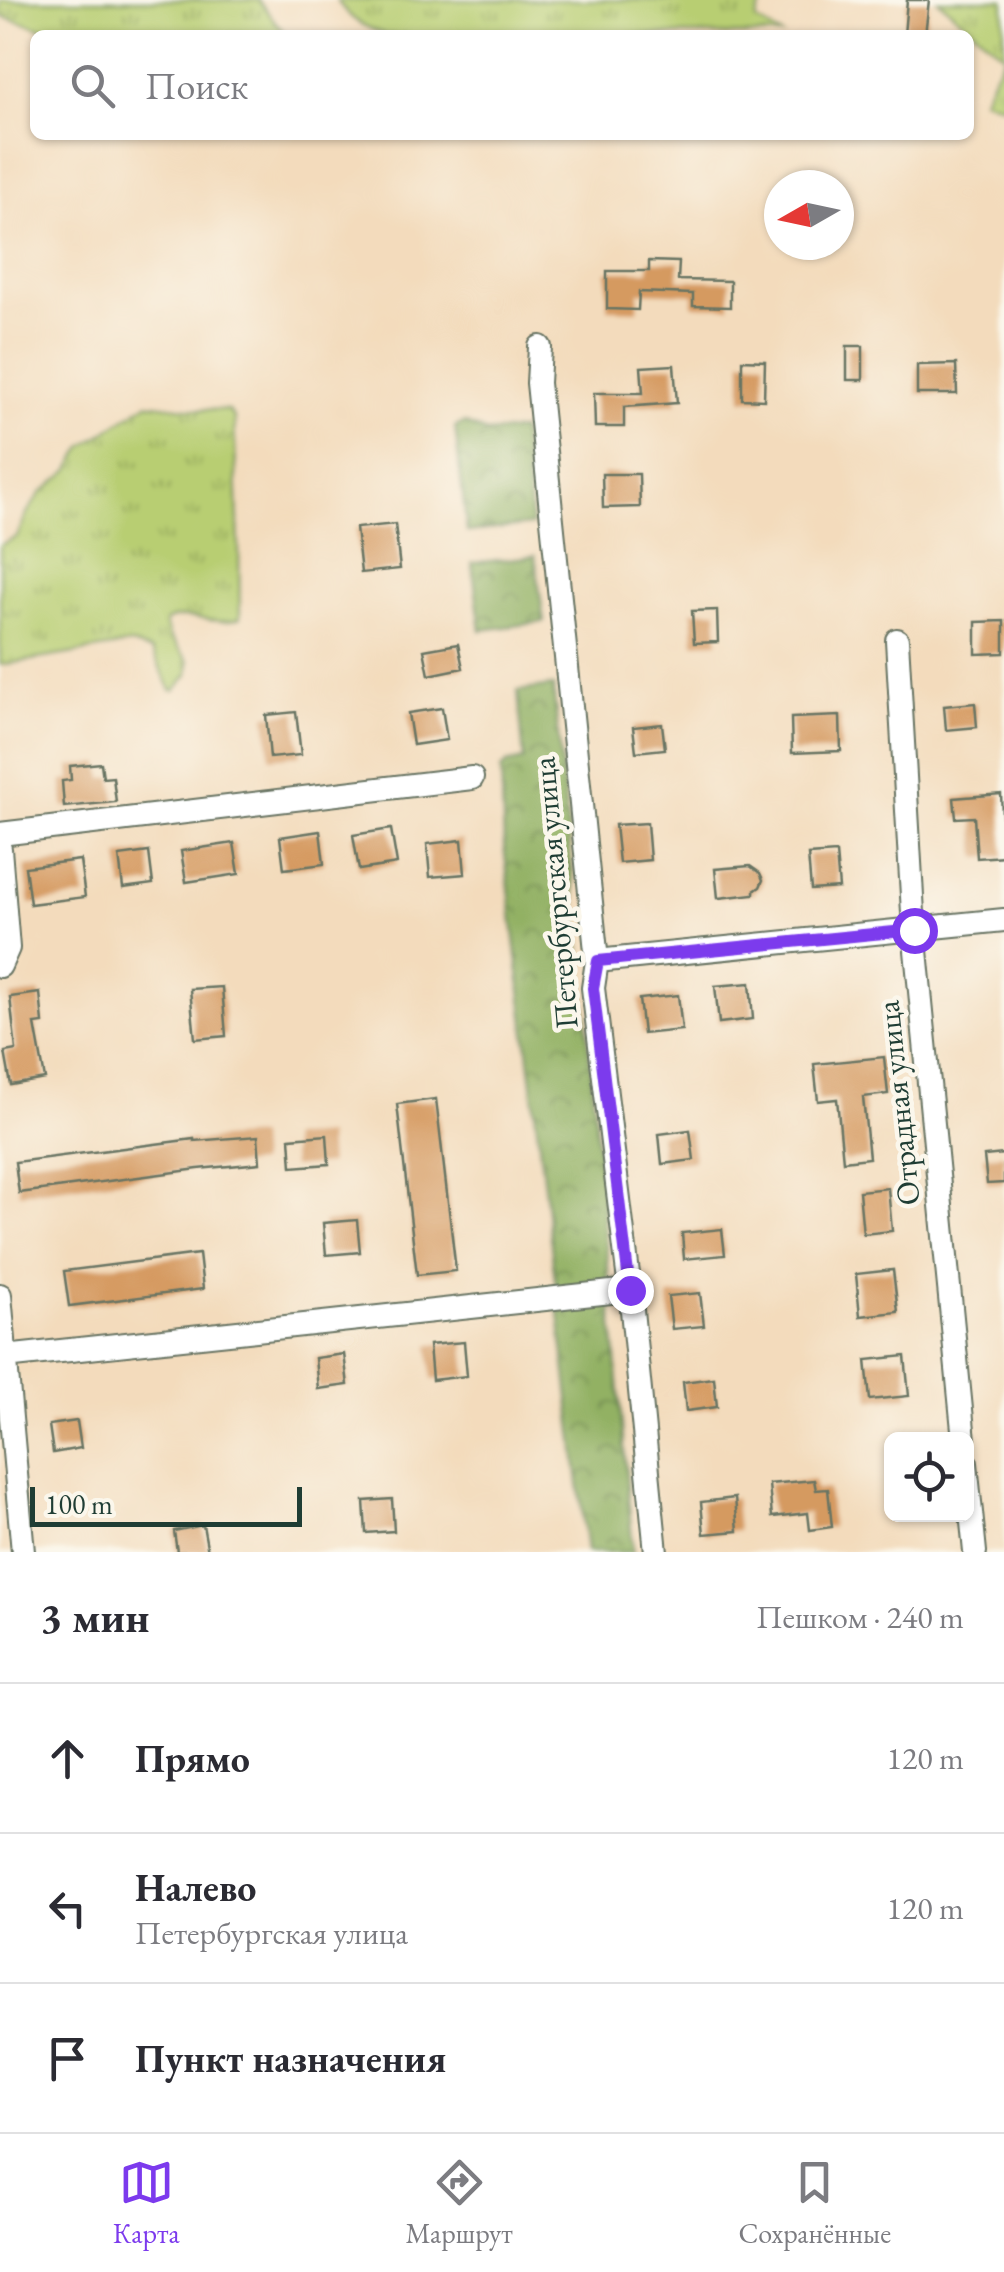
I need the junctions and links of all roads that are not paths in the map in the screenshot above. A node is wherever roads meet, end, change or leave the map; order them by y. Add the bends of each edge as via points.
1 (540, 347) dead end
2 (897, 640) dead end
3 (472, 778) dead end
4 (0, 834) edge
5 (0, 850) edge
6 (1004, 920) edge
7 (914, 930) junction
8 (598, 961) junction
9 (0, 966) edge
10 (630, 1290) junction
11 (0, 1295) edge
12 (6, 1358) junction
13 (963, 1432) edge
14 (972, 1522) edge
15 (23, 1552) edge
16 (656, 1552) edge
17 (975, 1552) edge

1 - 8 street, Петербургская улица via 538,382
2 - 7 street, Отрадная улица
3 - 4 street
5 - 9 street via 8,948
6 - 7 street
7 - 8 street
7 - 13 street, Отрадная улица
8 - 10 street, Петербургская улица via 593,988
10 - 12 street
10 - 16 street, Петербургская улица
11 - 12 street
12 - 15 street
14 - 17 street

